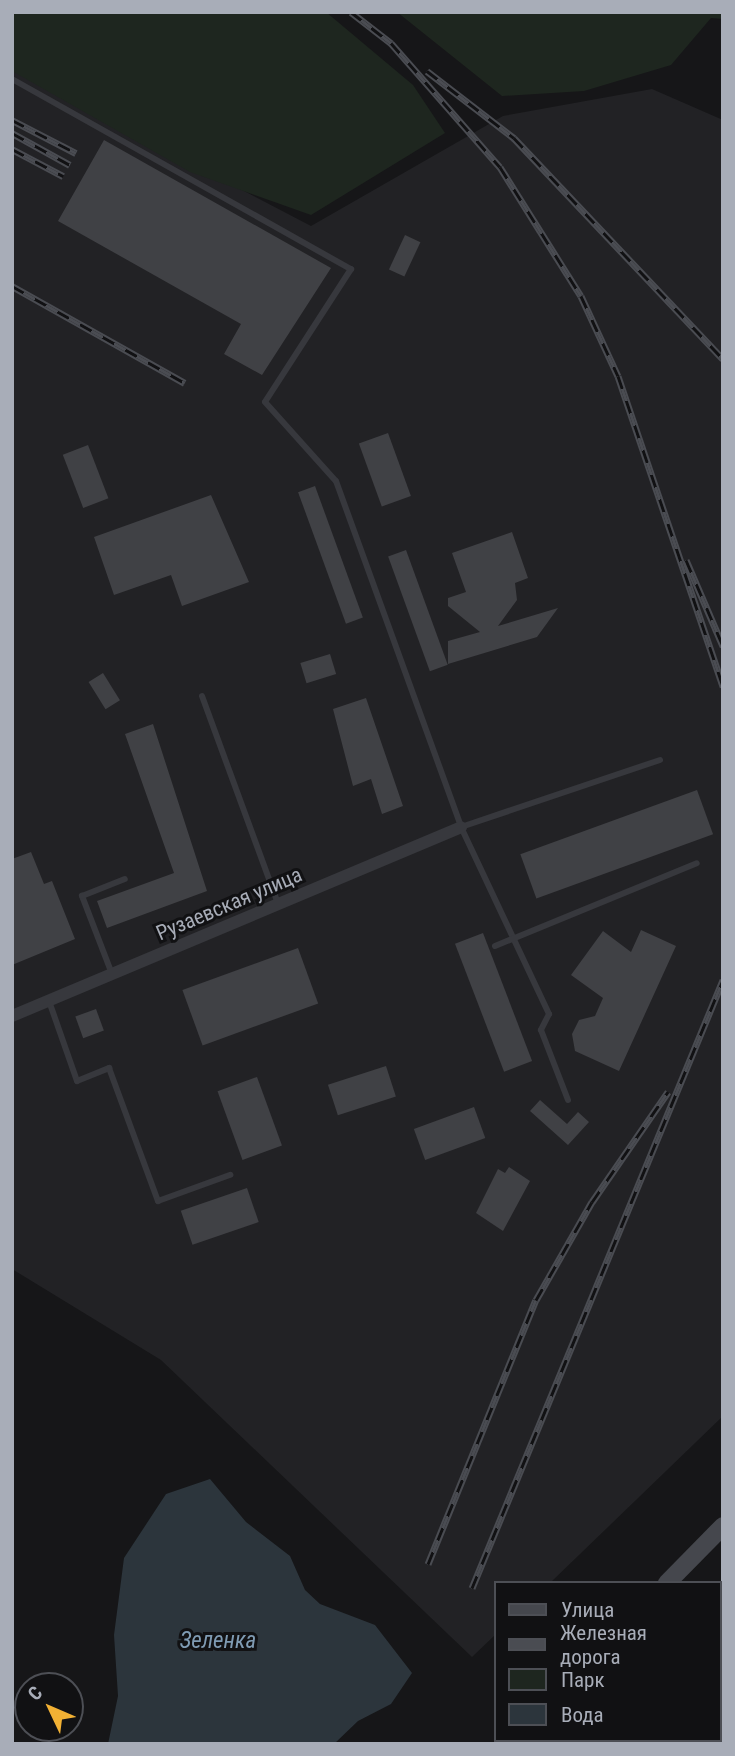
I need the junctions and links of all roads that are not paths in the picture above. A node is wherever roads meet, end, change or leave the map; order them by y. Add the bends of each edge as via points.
1 (12, 79) edge
2 (202, 696) dead end
3 (660, 760) dead end
4 (461, 827) junction
5 (697, 863) dead end
6 (125, 880) dead end
7 (278, 904) junction
8 (513, 939) junction
9 (495, 946) dead end
10 (113, 974) junction
11 (49, 1001) junction
12 (12, 1016) edge
13 (568, 1100) dead end
14 (229, 1175) dead end
15 (723, 1526) edge
16 (669, 1581) edge

1 - 4 lane via 351,269 265,402 336,481
2 - 7 lane
3 - 4 lane
4 - 7 street, Рузаевская улица
4 - 8 lane
5 - 8 lane
6 - 10 lane via 82,896
7 - 10 street, Рузаевская улица
8 - 9 lane
8 - 13 lane via 549,1014 541,1030
10 - 11 street, Рузаевская улица
11 - 12 street, Рузаевская улица
11 - 14 lane via 77,1081 109,1068 158,1201
15 - 16 main road

